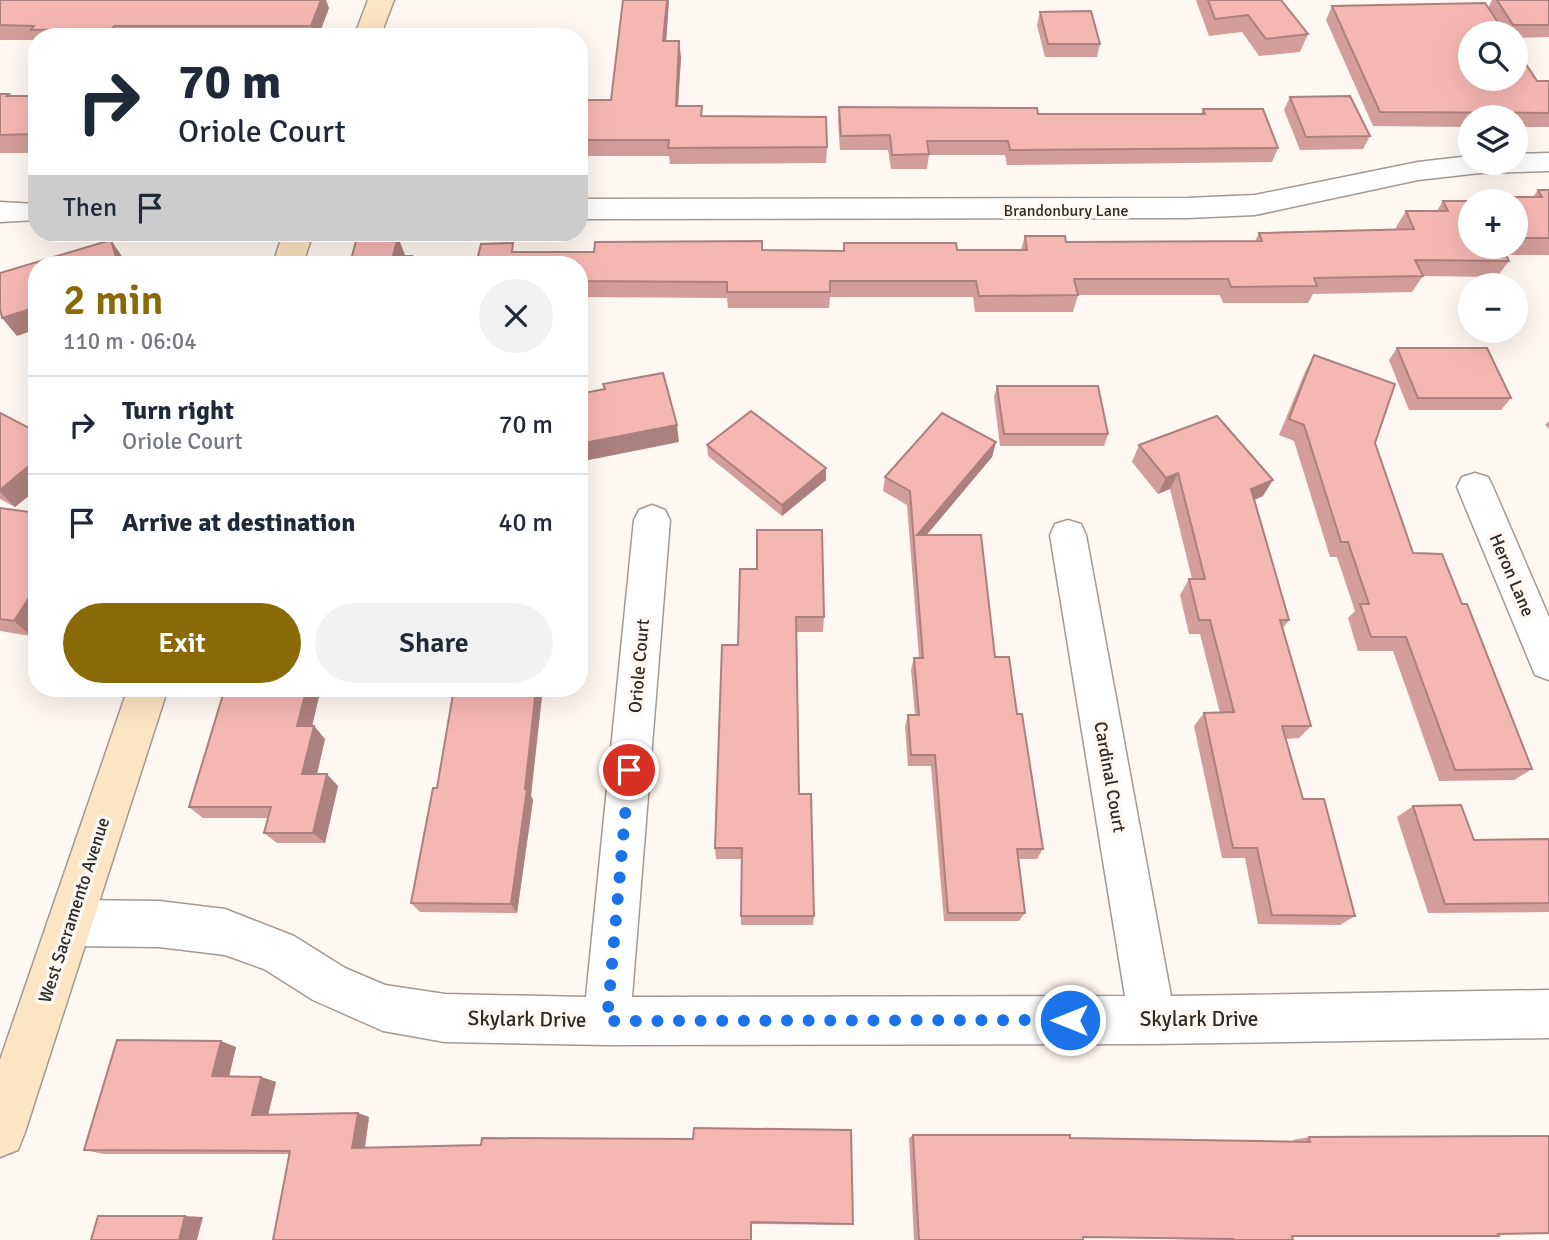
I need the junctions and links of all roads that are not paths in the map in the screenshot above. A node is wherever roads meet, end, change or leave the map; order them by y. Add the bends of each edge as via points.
1 (380, 0) edge
2 (371, 28) edge
3 (1549, 162) edge
4 (588, 209) edge
5 (0, 212) edge
6 (28, 212) edge
7 (1475, 487) dead end
8 (652, 520) dead end
9 (1068, 535) dead end
10 (1549, 663) edge
11 (145, 697) edge
12 (70, 923) junction
13 (1549, 1014) edge
14 (1152, 1020) junction
15 (607, 1021) junction
16 (0, 1132) edge

1 - 2 street
3 - 4 street, Brandonbury Lane via 1418,171 1255,205
5 - 6 street
7 - 10 street, Heron Lane
8 - 15 street, Oriole Court
9 - 14 street, Cardinal Court
11 - 12 street, West Sacramento Avenue
12 - 15 street, Skylark Drive via 159,924 225,932 278,952 329,984 383,1008 445,1018
12 - 16 street, West Sacramento Avenue
13 - 14 street, Skylark Drive
14 - 15 street, Skylark Drive

